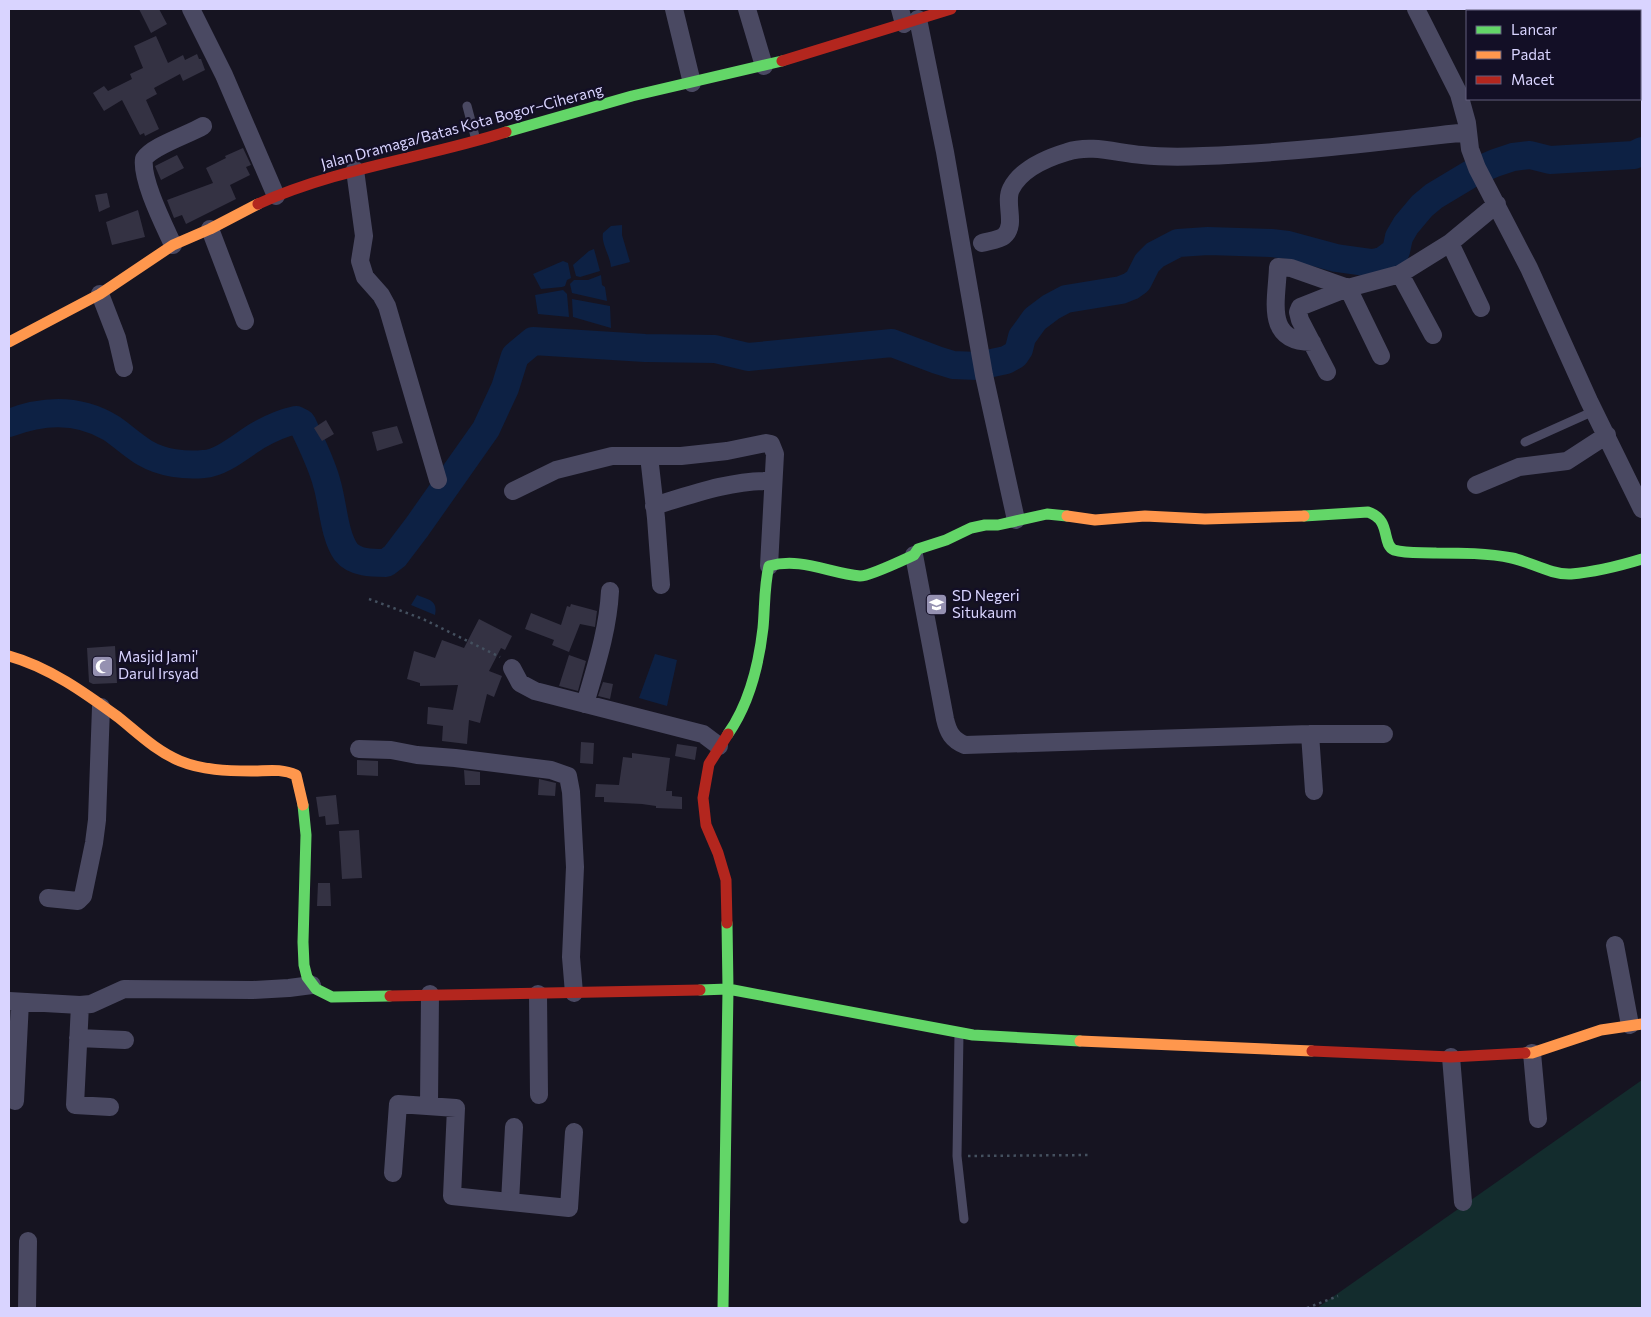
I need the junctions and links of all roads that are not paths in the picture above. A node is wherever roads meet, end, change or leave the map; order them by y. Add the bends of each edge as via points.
1 (191, 9) edge
2 (674, 9) edge
3 (747, 9) edge
4 (950, 9) edge
5 (1416, 9) edge
6 (908, 17) edge
7 (764, 66) junction
8 (692, 83) junction
9 (1466, 100) edge
10 (467, 106) dead end
11 (203, 126) dead end
12 (1467, 132) junction
13 (476, 141) junction
14 (355, 170) junction
15 (276, 196) junction
16 (1494, 199) junction
17 (210, 229) junction
18 (982, 243) dead end
19 (1450, 243) junction
20 (173, 245) junction
21 (1400, 274) junction
22 (1348, 288) junction
23 (100, 294) junction
24 (1481, 308) dead end
25 (1298, 312) junction
26 (1276, 320) junction
27 (245, 321) dead end
28 (1433, 335) dead end
29 (9, 342) edge
30 (1312, 342) junction
31 (1381, 356) dead end
32 (124, 368) dead end
33 (1327, 372) dead end
34 (1594, 411) junction
35 (1607, 435) junction
36 (1525, 442) dead end
37 (649, 456) junction
38 (438, 480) dead end
39 (773, 481) junction
40 (1476, 485) dead end
41 (513, 490) dead end
42 (654, 506) junction
43 (1642, 509) edge
44 (1016, 520) junction
45 (914, 555) junction
46 (1642, 559) edge
47 (769, 566) junction
48 (661, 585) dead end
49 (610, 591) dead end
50 (9, 656) edge
51 (512, 668) road end
52 (585, 704) junction
53 (101, 707) junction
54 (1310, 734) junction
55 (1384, 734) dead end
56 (718, 746) junction
57 (359, 749) dead end
58 (1314, 791) dead end
59 (48, 898) dead end
60 (1615, 945) dead end
61 (312, 985) junction
62 (728, 989) junction
63 (574, 992) junction
64 (430, 994) junction
65 (538, 994) junction
66 (14, 1002) edge
67 (80, 1005) junction
68 (1636, 1025) edge
69 (960, 1031) junction
70 (78, 1038) junction
71 (125, 1040) dead end
72 (1532, 1053) junction
73 (1451, 1057) junction
74 (539, 1095) dead end
75 (15, 1102) dead end
76 (429, 1105) junction
77 (110, 1107) dead end
78 (1538, 1119) dead end
79 (514, 1127) dead end
80 (574, 1132) dead end
81 (393, 1173) dead end
82 (510, 1202) junction
83 (1463, 1202) dead end
84 (964, 1220) dead end
85 (28, 1241) dead end
86 (27, 1308) edge
87 (723, 1308) edge

1 - 15 street via 224,75
2 - 8 street
3 - 7 street
4 - 6 street, Jalan Dramaga/Batas Kota Bogor–Ciherang
5 - 9 street
6 - 7 street, Jalan Dramaga/Batas Kota Bogor–Ciherang via 833,47
6 - 44 street via 945,152 984,375
7 - 8 street, Jalan Dramaga/Batas Kota Bogor–Ciherang
8 - 13 street, Jalan Dramaga/Batas Kota Bogor–Ciherang via 632,96
9 - 12 street
10 - 13 lane
11 - 20 street via 155,149 144,159 151,192
12 - 16 street via 1477,168
12 - 18 street via 1313,149 1201,156 1142,155 1090,148 1069,151 1041,162 1022,175 1010,190 1010,225 1004,236
13 - 14 street, Jalan Dramaga/Batas Kota Bogor–Ciherang
14 - 15 street, Jalan Dramaga/Batas Kota Bogor–Ciherang
14 - 38 street via 364,236 360,261 365,277 387,306
15 - 17 street, Jalan Dramaga/Batas Kota Bogor–Ciherang
16 - 19 street
16 - 34 street via 1549,309
17 - 20 street, Jalan Dramaga/Batas Kota Bogor–Ciherang
17 - 27 street
19 - 21 street
19 - 24 street
20 - 23 street, Jalan Dramaga/Batas Kota Bogor–Ciherang
21 - 22 street
21 - 28 street
22 - 25 street via 1303,306
22 - 26 street via 1278,267
22 - 31 street
23 - 29 street, Jalan Dramaga/Batas Kota Bogor–Ciherang
23 - 32 street via 117,338
25 - 26 street
25 - 30 street
26 - 30 street via 1282,331 1299,342
30 - 33 street
34 - 35 street
34 - 36 lane
35 - 40 street via 1568,461 1519,466
35 - 43 street
37 - 39 street via 699,454 771,444 775,454
37 - 41 street via 602,458 556,470
37 - 42 street
39 - 42 street via 712,487
39 - 47 street
42 - 48 street
44 - 45 street via 971,528 918,549
44 - 46 street via 1047,514 1096,520 1145,516 1267,518 1368,512 1381,519 1389,546 1403,552 1467,553 1512,558 1569,574 1608,569
45 - 47 street via 862,576 799,564
45 - 54 street via 944,719 957,742
47 - 56 street via 763,628 752,684 735,724
49 - 52 street via 604,636
50 - 53 street via 27,660 77,688
51 - 52 street via 520,683 535,691
52 - 56 street via 703,734
53 - 59 street via 97,820 83,896 78,901
53 - 61 street via 150,744 194,766 226,771 280,770 296,775 303,799 306,830 305,972
54 - 55 street
54 - 58 street
56 - 62 street via 709,764 703,798 706,825 726,880
57 - 63 street via 551,770 568,776 575,867 571,957
60 - 68 street
61 - 64 street via 332,997
61 - 67 street via 253,990 124,989
62 - 63 street
62 - 69 street
62 - 87 street
63 - 65 street
64 - 65 street
64 - 76 street
65 - 74 street
66 - 67 street
66 - 75 street
67 - 70 street
68 - 72 street via 1588,1033
69 - 73 street via 993,1037
69 - 84 lane via 957,1156
70 - 71 street
70 - 77 street via 75,1105
72 - 73 street
72 - 78 street
73 - 83 street
76 - 81 street via 398,1104
76 - 82 street via 456,1108 452,1196
79 - 82 street
80 - 82 street via 569,1208
85 - 86 street

